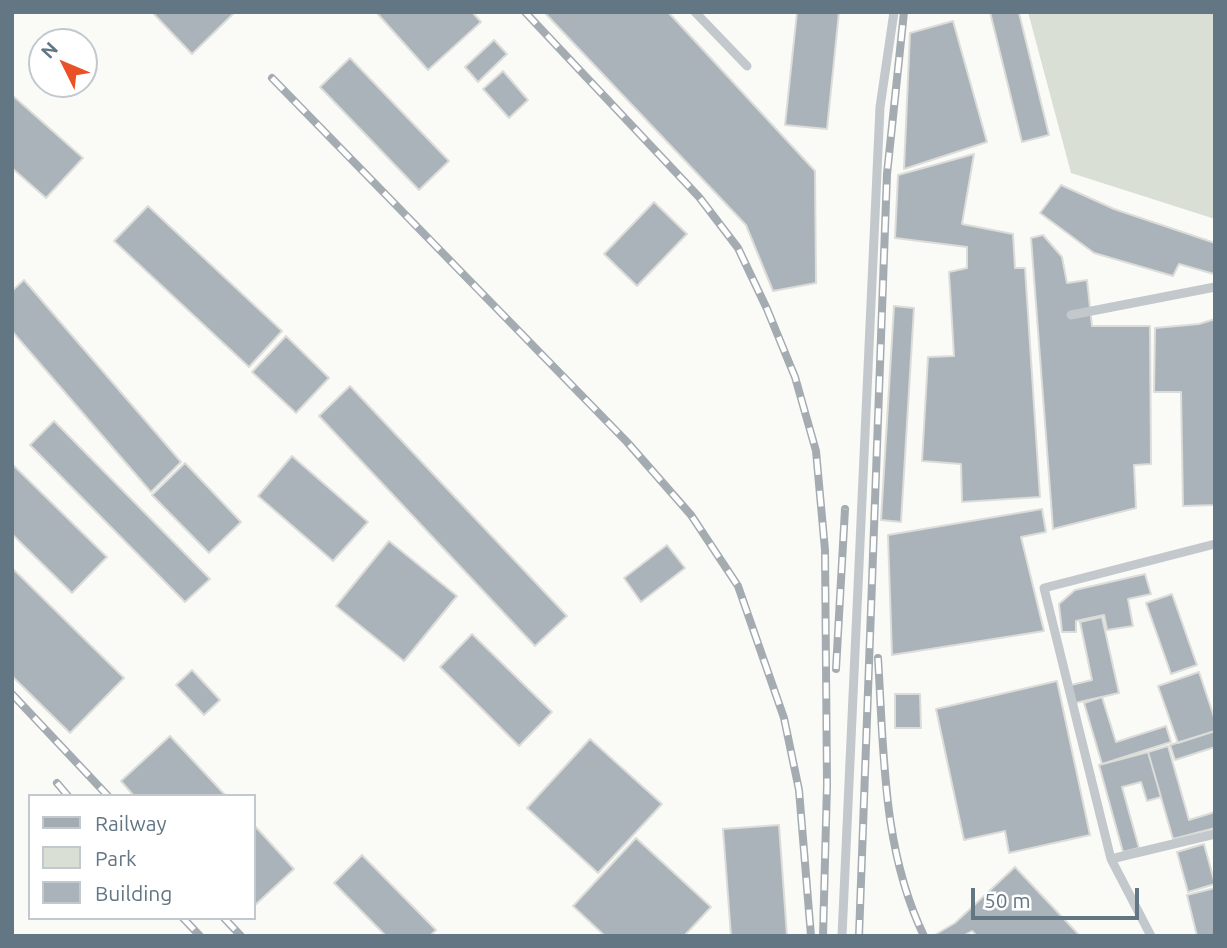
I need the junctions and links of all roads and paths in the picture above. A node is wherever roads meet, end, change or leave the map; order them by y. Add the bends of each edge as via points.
1 (695, 12) edge
2 (894, 12) edge
3 (747, 66) dead end
4 (1215, 287) edge
5 (1071, 315) dead end
6 (1215, 544) edge
7 (1215, 834) edge
8 (1111, 859) junction
9 (842, 936) edge
10 (1151, 936) edge

1 - 3 lane
2 - 9 lane via 880,107
4 - 5 lane
6 - 8 lane via 1044,588
7 - 8 lane
8 - 10 lane

